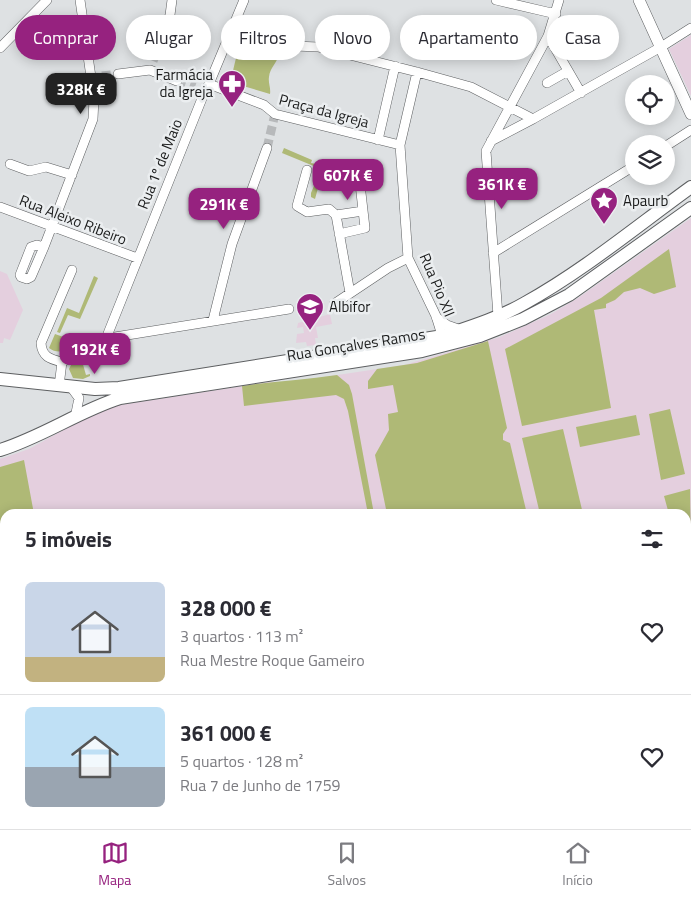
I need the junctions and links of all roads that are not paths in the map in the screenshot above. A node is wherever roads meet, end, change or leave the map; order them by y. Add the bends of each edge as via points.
1 (47, 0) edge
2 (80, 0) edge
3 (172, 0) edge
4 (244, 0) edge
5 (496, 0) edge
6 (559, 0) edge
7 (639, 0) edge
8 (556, 14) joint
9 (170, 15) edge
10 (238, 15) edge
11 (691, 28) edge
12 (547, 38) edge
13 (305, 47) edge
14 (0, 48) edge
15 (661, 48) junction
16 (221, 55) edge
17 (562, 60) edge
18 (395, 66) junction
19 (568, 71) junction
20 (417, 72) junction
21 (118, 74) tunnel mouth
22 (102, 76) tunnel mouth
23 (92, 78) junction
24 (177, 81) tunnel mouth
25 (547, 83) dead end
26 (195, 88) tunnel mouth
27 (207, 88) junction
28 (581, 93) junction
29 (510, 106) junction
30 (691, 114) edge
31 (532, 119) junction
32 (691, 130) edge
33 (378, 140) junction
34 (675, 140) edge
35 (491, 141) junction
36 (400, 145) junction
37 (267, 148) tunnel mouth
38 (10, 164) dead end
39 (308, 170) dead end
40 (625, 172) edge
41 (72, 175) junction
42 (360, 184) dead end
43 (691, 187) edge
44 (0, 207) edge
45 (691, 208) edge
46 (363, 210) junction
47 (336, 215) junction
48 (52, 226) junction
49 (339, 234) junction
50 (44, 247) dead end
51 (493, 253) junction
52 (136, 258) junction
53 (408, 258) junction
54 (72, 270) dead end
55 (350, 293) junction
56 (334, 304) dead end
57 (289, 309) dead end
58 (436, 316) junction
59 (498, 316) junction
60 (214, 320) junction
61 (461, 330) junction
62 (424, 340) junction
63 (105, 341) junction
64 (444, 341) junction
65 (62, 362) junction
66 (0, 380) edge
67 (65, 386) junction
68 (75, 418) junction
69 (0, 450) edge

1 - 14 street
2 - 23 street
3 - 9 street
4 - 10 street, Rua 1º de Maio
5 - 8 street
6 - 8 street
7 - 15 street
11 - 15 street
12 - 29 street
13 - 18 street
15 - 28 street
15 - 30 street
16 - 27 street, Rua 1º de Maio
17 - 19 street
18 - 20 street
18 - 33 street, Praça da Igreja
19 - 25 street
19 - 28 street
20 - 29 street via 471,87
20 - 36 street
21 - 24 street via 151,66
22 - 23 street
23 - 41 street via 93,119
26 - 27 street, Praça da Igreja
27 - 33 street, Praça da Igreja via 264,105 275,114
27 - 52 street, Rua 1º de Maio
28 - 31 street
29 - 31 street
29 - 35 street
31 - 35 street
32 - 34 street
33 - 36 street, Praça da Igreja
35 - 51 street via 486,151
36 - 53 street, Rua Pio XII
37 - 60 street via 232,244
38 - 41 street via 29,171 46,167
39 - 47 street via 297,206 307,212 329,209
40 - 51 street
41 - 48 street
42 - 46 street
43 - 59 main road, Rua Gonçalves Ramos via 559,282
44 - 48 street, Rua Aleixo Ribeiro
45 - 64 main road, Rua Gonçalves Ramos via 569,295 512,324
46 - 47 street
46 - 49 street via 364,230
47 - 49 street
48 - 50 street
48 - 52 street, Rua Aleixo Ribeiro
49 - 55 street
51 - 59 street
52 - 63 street, Rua 1º de Maio
53 - 55 street
53 - 58 street, Rua Pio XII
54 - 65 street via 41,343 48,359
55 - 56 street
57 - 60 street
58 - 61 street
58 - 62 street via 432,332
58 - 64 street, Rua Pio XII
59 - 61 main road, Rua Gonçalves Ramos
60 - 63 street
61 - 64 main road, Rua Gonçalves Ramos
62 - 64 main road, Rua Gonçalves Ramos
62 - 67 main road, Rua Gonçalves Ramos via 119,388
63 - 65 street
64 - 68 main road, Rua Gonçalves Ramos via 120,398 97,405
65 - 67 street
66 - 67 main road, Rua Gonçalves Ramos
67 - 68 street via 79,398
68 - 69 main road, Rua Gonçalves Ramos

